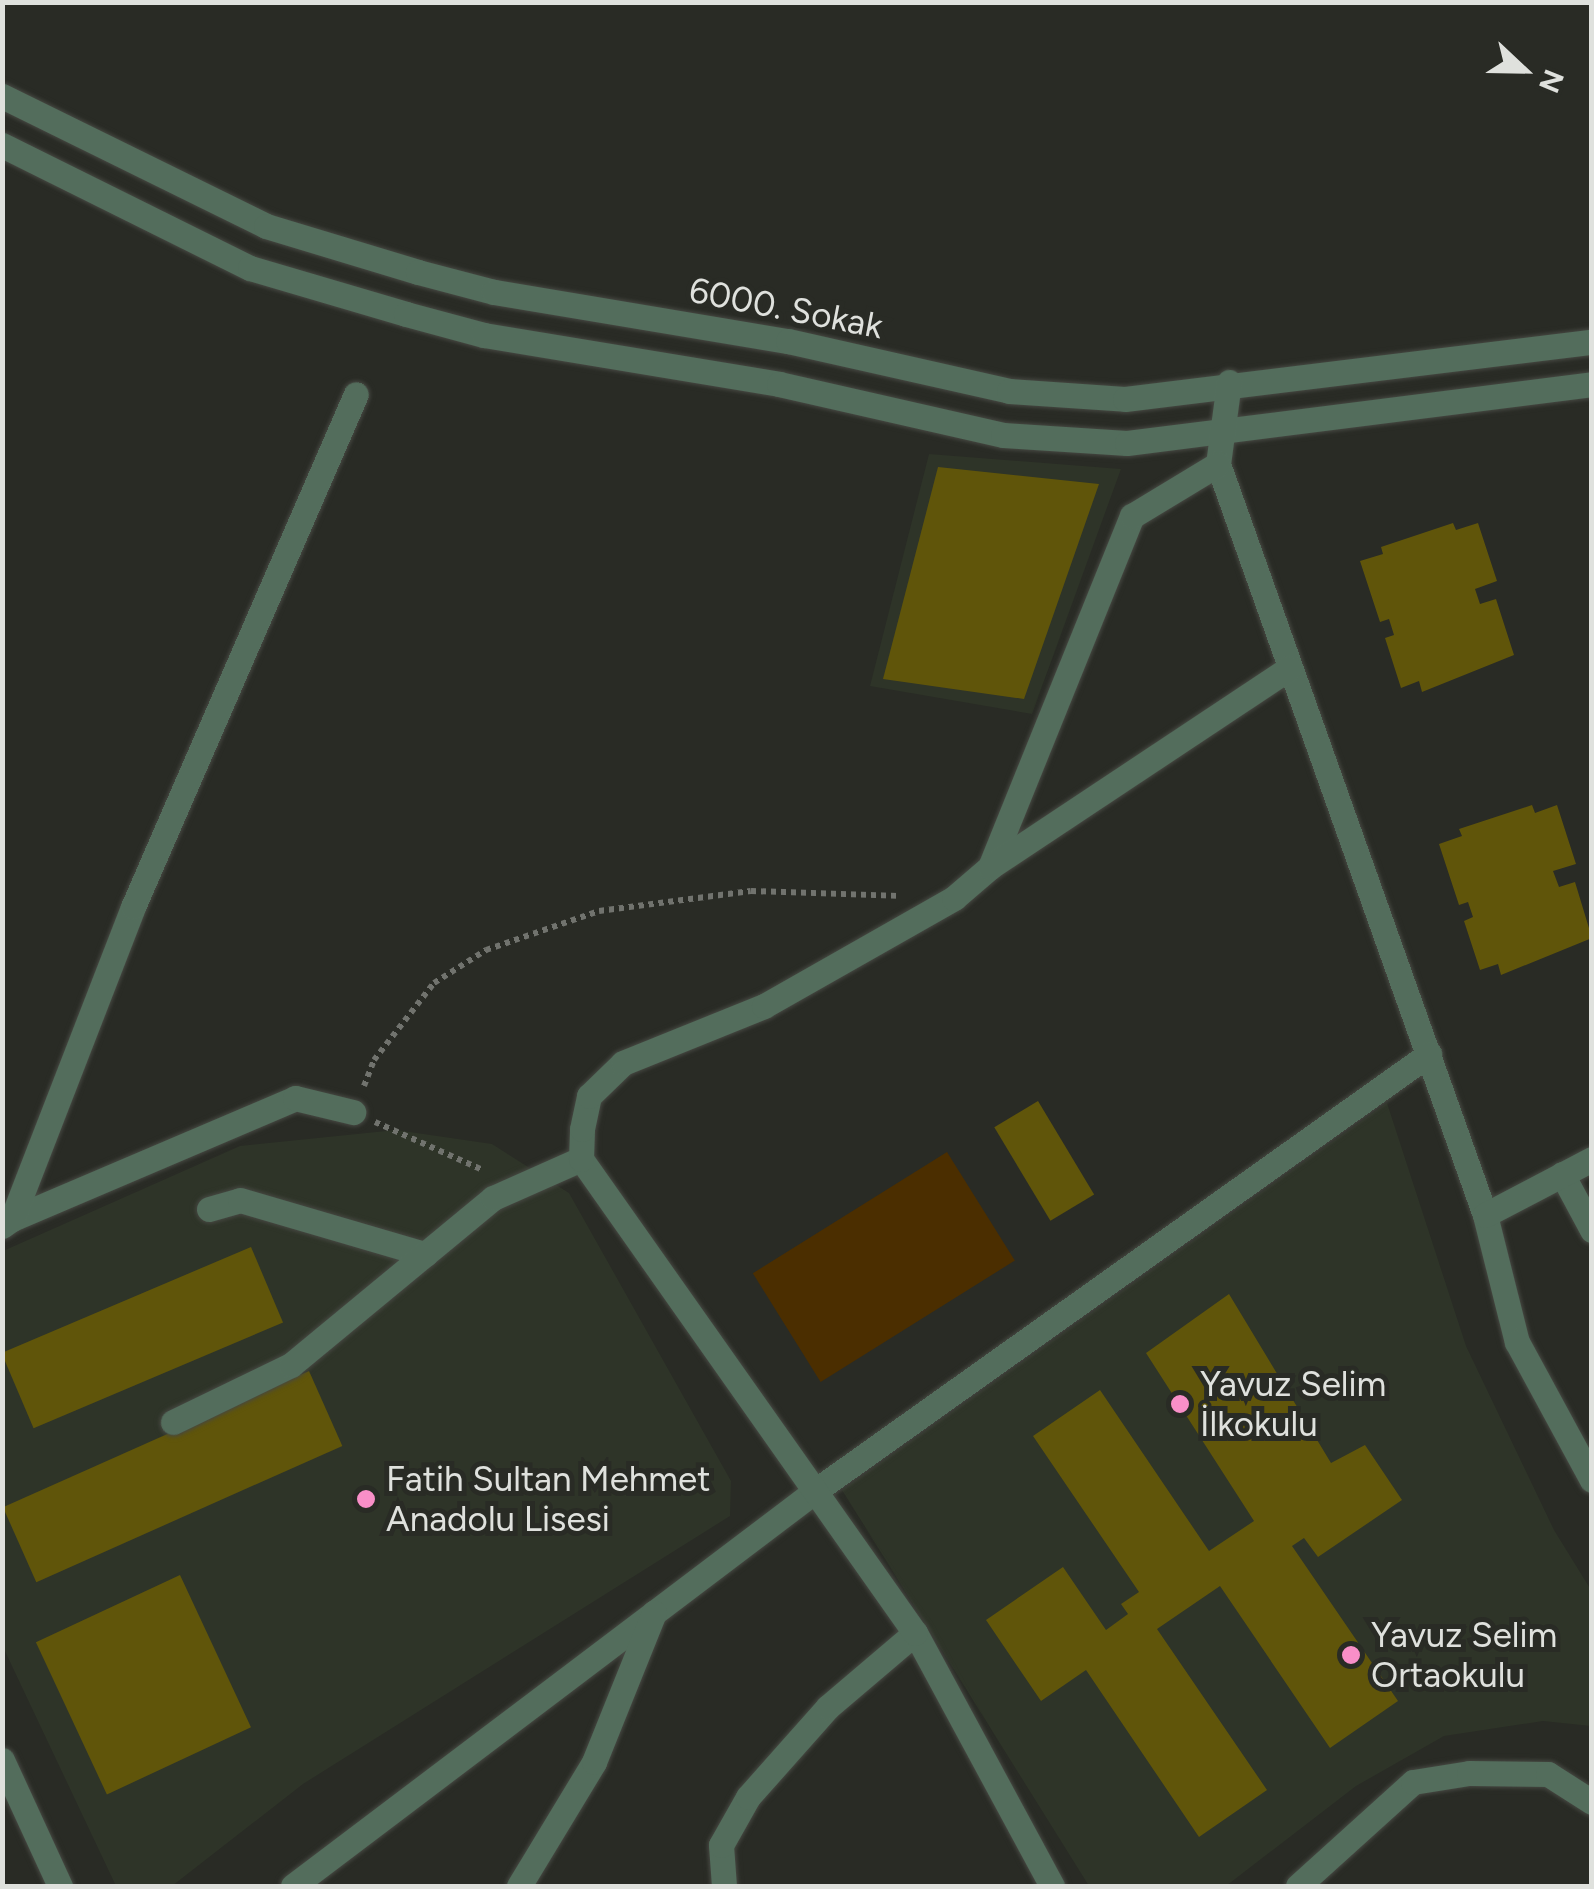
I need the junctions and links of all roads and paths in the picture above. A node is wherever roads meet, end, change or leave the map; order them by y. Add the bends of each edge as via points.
1 (2, 96) edge
2 (2, 145) edge
3 (1592, 342) edge
4 (1230, 382) junction
5 (1592, 384) edge
6 (356, 394) dead end
7 (1224, 428) junction
8 (1218, 464) junction
9 (1289, 668) junction
10 (990, 866) junction
11 (954, 898) junction
12 (1429, 1054) junction
13 (353, 1112) junction
14 (582, 1159) junction
15 (1592, 1159) edge
16 (1562, 1174) junction
17 (520, 1186) junction
18 (208, 1210) dead end
19 (1484, 1215) junction
20 (7, 1223) edge
21 (1592, 1230) edge
22 (425, 1254) junction
23 (173, 1422) dead end
24 (1592, 1480) edge
25 (815, 1491) junction
26 (654, 1613) junction
27 (915, 1633) junction
28 (2, 1760) edge
29 (1592, 1802) edge
30 (60, 1886) edge
31 (293, 1886) edge
32 (518, 1886) edge
33 (724, 1886) edge
34 (1052, 1886) edge
35 (1298, 1886) edge

1 - 4 street, 6000. Sokak via 266,226 494,292 788,340 1009,391 1124,399
2 - 7 street via 250,268 484,335 779,384 1002,435 1127,443
3 - 4 street, 6000. Sokak
4 - 7 street
5 - 7 street
6 - 20 street via 133,907
7 - 8 street
8 - 9 street
8 - 10 street via 1132,516
9 - 10 street
9 - 12 street
10 - 11 street
11 - 13 path via 751,891 599,911 486,950 423,997 374,1060
11 - 14 street via 764,1006 623,1064 589,1096
12 - 19 street
12 - 25 street
13 - 17 path
13 - 20 street via 294,1098
14 - 17 street
14 - 25 street
15 - 16 street
16 - 19 street
16 - 21 street
17 - 22 street via 492,1198
18 - 22 street via 240,1200
19 - 24 street via 1517,1342
22 - 23 street via 291,1365
25 - 26 street
25 - 27 street
26 - 31 street
26 - 32 street via 594,1762
27 - 33 street via 828,1708 748,1796 720,1845
27 - 34 street
28 - 30 street
29 - 35 street via 1548,1774 1469,1773 1413,1782

